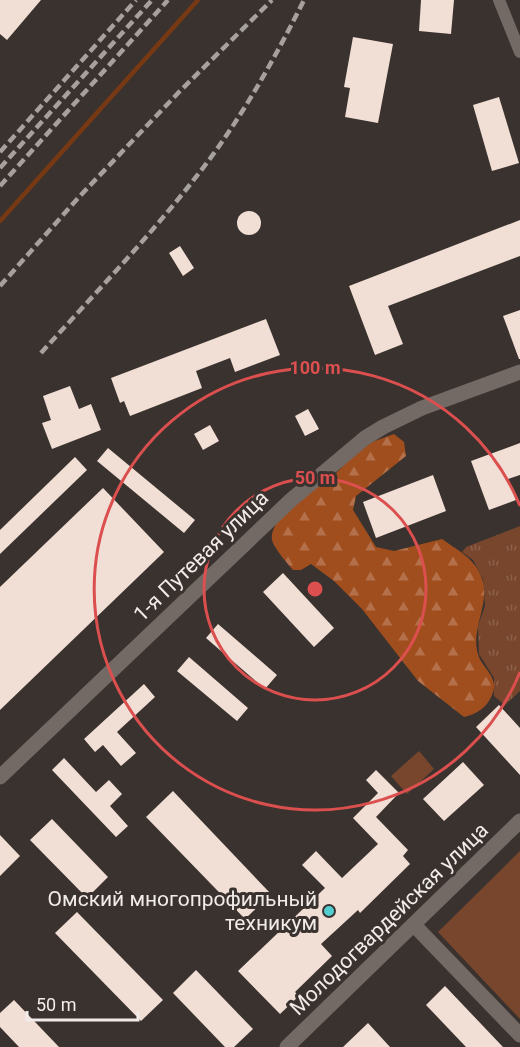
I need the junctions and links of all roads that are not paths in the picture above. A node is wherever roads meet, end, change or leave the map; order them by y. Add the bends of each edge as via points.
1 (500, 0) edge
2 (520, 52) edge
3 (520, 372) edge
4 (0, 777) edge
5 (520, 821) edge
6 (414, 925) junction
7 (520, 1035) edge
8 (287, 1047) edge

1 - 2 street
3 - 4 street, 1-я Путевая улица via 422,408 365,438 291,500
5 - 6 street, Молодогвардейская улица
6 - 7 street
6 - 8 street, Молодогвардейская улица

